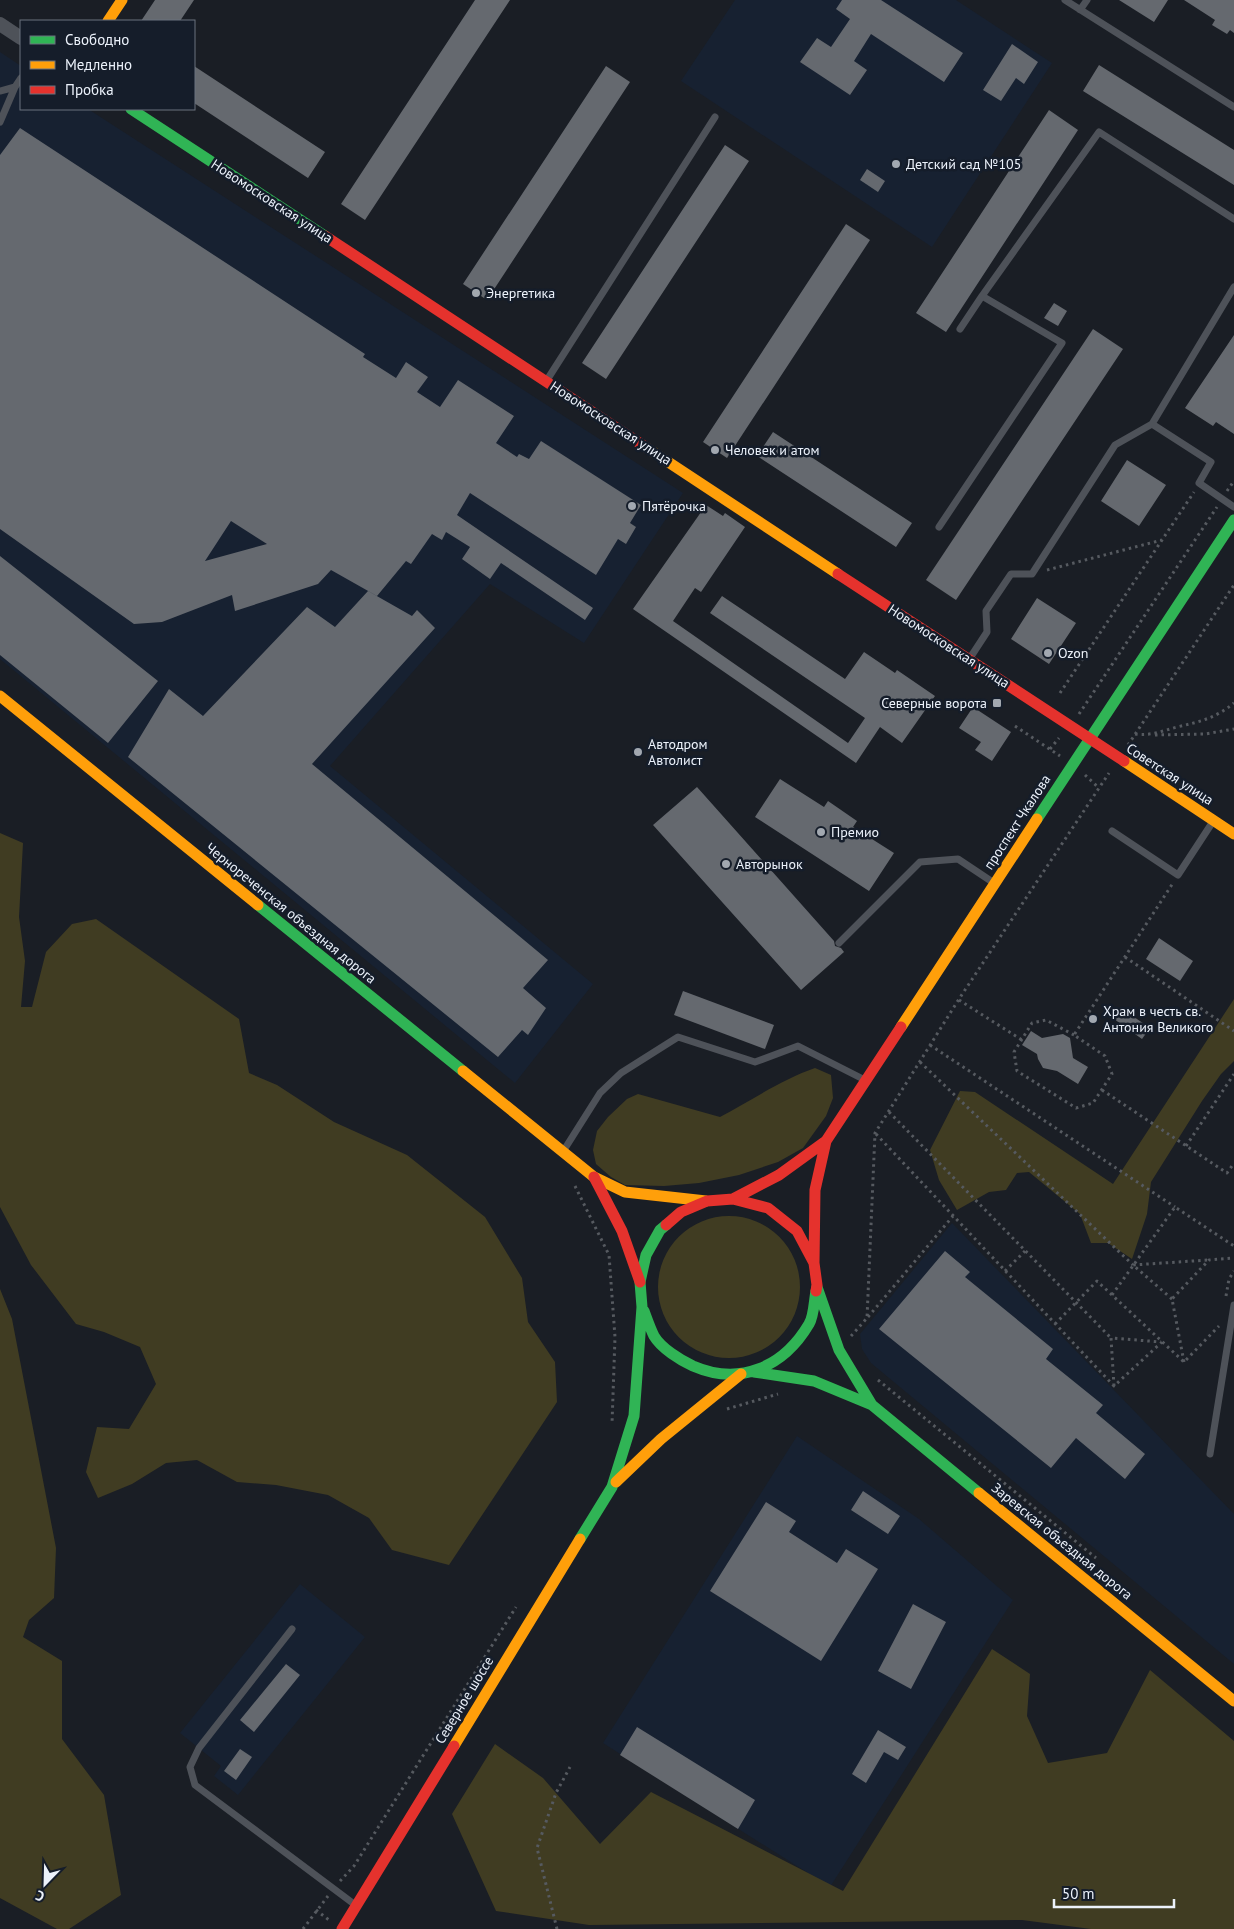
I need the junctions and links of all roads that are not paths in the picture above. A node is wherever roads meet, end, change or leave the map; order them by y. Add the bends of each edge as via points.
1 (122, 0) edge
2 (1065, 0) edge
3 (1087, 0) edge
4 (1080, 10) junction
5 (109, 20) edge
6 (0, 24) edge
7 (20, 37) edge
8 (20, 80) edge
9 (15, 87) junction
10 (0, 91) edge
11 (1234, 107) edge
12 (133, 110) edge
13 (715, 117) dead end
14 (0, 122) edge
15 (1234, 219) edge
16 (1234, 287) edge
17 (982, 296) junction
18 (960, 329) dead end
19 (547, 381) junction
20 (1152, 424) junction
21 (1234, 507) edge
22 (1234, 520) edge
23 (939, 527) dead end
24 (969, 660) junction
25 (0, 696) edge
26 (1089, 739) junction
27 (1214, 821) junction
28 (1112, 831) dead end
29 (1234, 834) edge
30 (994, 884) junction
31 (838, 943) dead end
32 (865, 1080) junction
33 (826, 1141) junction
34 (563, 1152) junction
35 (594, 1177) junction
36 (733, 1198) junction
37 (707, 1201) junction
38 (814, 1263) junction
39 (640, 1282) junction
40 (817, 1286) junction
41 (1234, 1305) edge
42 (642, 1307) junction
43 (754, 1372) junction
44 (741, 1374) junction
45 (872, 1404) junction
46 (1210, 1454) dead end
47 (612, 1487) junction
48 (292, 1628) dead end
49 (1234, 1701) edge
50 (356, 1906) junction
51 (342, 1929) edge

1 - 5 main road
2 - 4 lane
3 - 4 lane
4 - 11 lane
6 - 7 street
8 - 9 lane
9 - 10 lane
9 - 14 lane
12 - 19 main road, Новомосковская улица
13 - 19 lane
15 - 17 lane via 1099,132
16 - 20 lane
17 - 18 lane
17 - 23 lane via 1062,343
19 - 24 main road, Новомосковская улица
20 - 21 lane via 1211,462 1199,483
20 - 24 lane via 1115,445 1032,574 1011,574 986,611 987,632
22 - 26 main road, проспект Чкалова
24 - 26 main road, Новомосковская улица
25 - 34 main road, Чернореченская объездная дорога
26 - 27 main road, Советская улица
26 - 30 main road, проспект Чкалова
27 - 28 lane via 1178,876
27 - 29 main road, Советская улица
30 - 31 lane via 958,859 920,862
30 - 32 main road, проспект Чкалова
32 - 33 main road, проспект Чкалова
32 - 34 lane via 798,1046 755,1062 678,1037 621,1073 600,1092
33 - 36 main road via 779,1175
33 - 38 main road via 815,1190
34 - 35 main road, Чернореченская объездная дорога
35 - 37 main road via 626,1192
35 - 39 main road via 622,1231
36 - 37 main road
36 - 38 main road via 768,1208 790,1225 797,1231
37 - 39 main road via 681,1212 660,1230 646,1254
38 - 40 main road
39 - 42 main road
40 - 43 main road via 810,1323 788,1353
40 - 45 main road via 840,1350
41 - 46 lane
42 - 44 main road via 655,1337 678,1360 708,1373
42 - 47 main road via 634,1416
43 - 44 main road
43 - 45 main road via 814,1381
44 - 47 main road via 676,1424
45 - 49 main road, Заревская объездная дорога
47 - 50 main road, Северное шоссе
48 - 50 lane via 199,1748 190,1767 196,1785
50 - 51 main road, Северное шоссе

